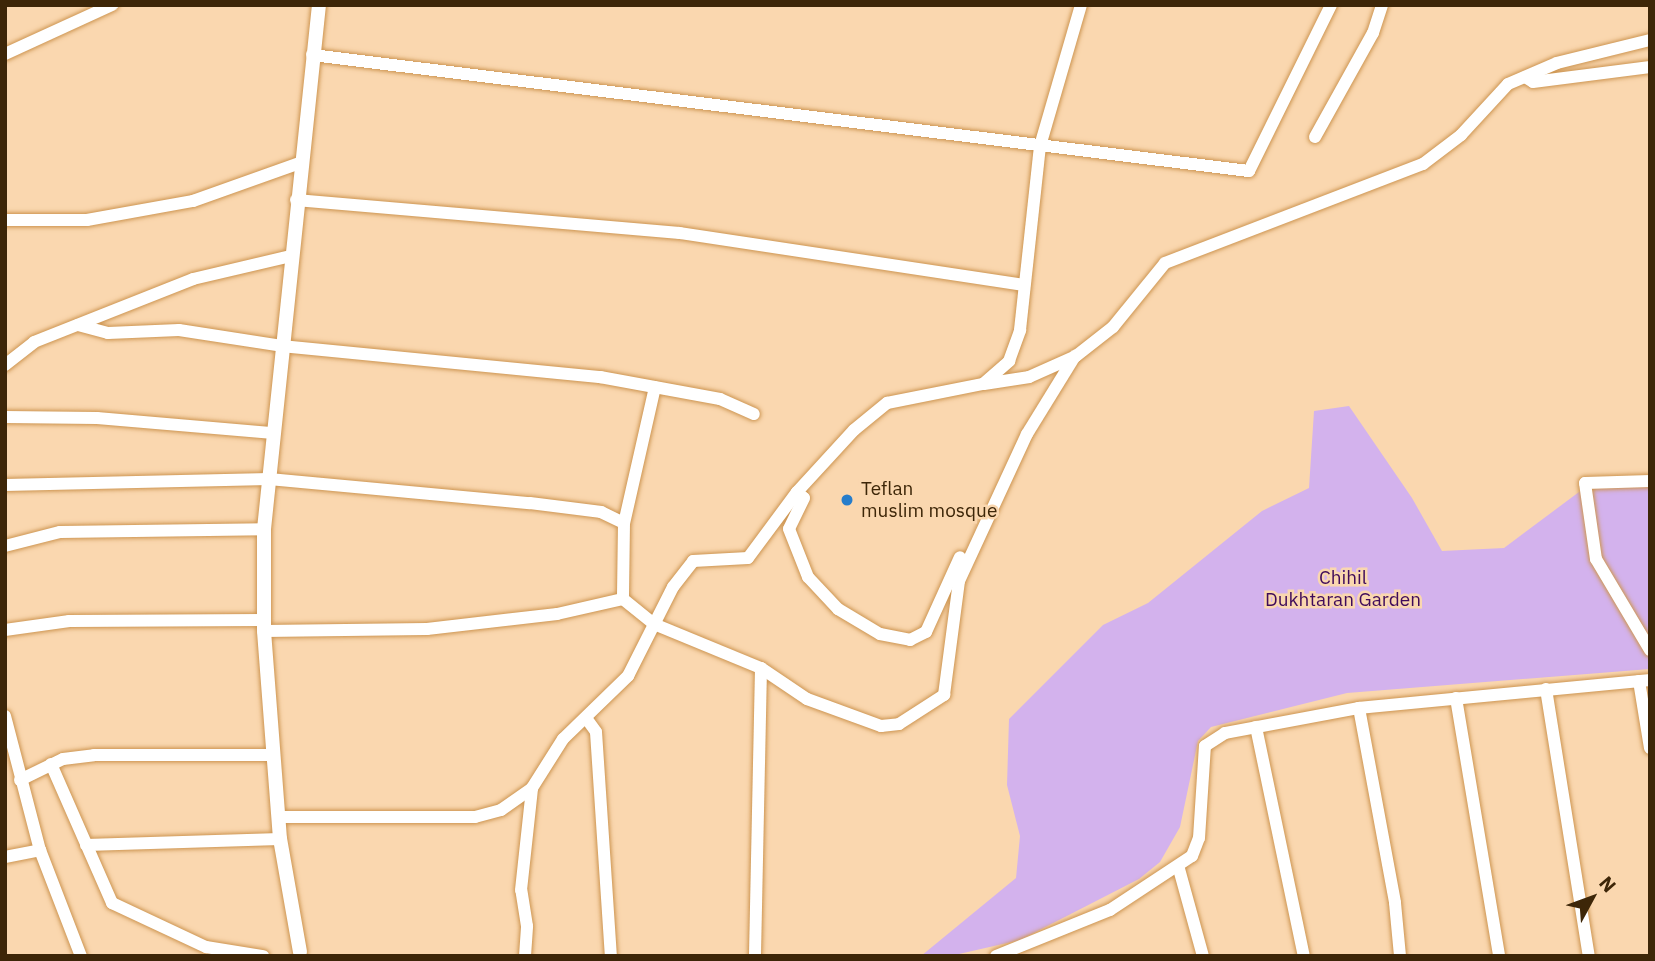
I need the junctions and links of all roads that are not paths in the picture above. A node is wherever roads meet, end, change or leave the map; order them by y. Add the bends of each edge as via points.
1 (112, 5) edge
2 (318, 5) edge
3 (1076, 5) edge
4 (1331, 5) edge
5 (1382, 5) edge
6 (1081, 6) edge
7 (1650, 40) edge
8 (5, 54) edge
9 (312, 55) junction
10 (1650, 67) edge
11 (1525, 77) junction
12 (1315, 137) dead end
13 (1040, 146) junction
14 (300, 163) junction
15 (296, 200) junction
16 (5, 220) edge
17 (291, 256) junction
18 (1023, 285) junction
19 (78, 325) junction
20 (282, 346) junction
21 (1076, 356) junction
22 (5, 365) edge
23 (984, 384) junction
24 (655, 387) junction
25 (754, 414) dead end
26 (5, 417) edge
27 (273, 433) junction
28 (269, 479) junction
29 (1650, 481) edge
30 (5, 485) edge
31 (797, 492) junction
32 (624, 523) junction
33 (981, 525) junction
34 (264, 529) junction
35 (5, 546) edge
36 (624, 598) junction
37 (654, 624) junction
38 (264, 626) junction
39 (5, 630) edge
40 (1650, 650) edge
41 (761, 668) junction
42 (1645, 680) edge
43 (1546, 689) junction
44 (1456, 698) junction
45 (1359, 708) junction
46 (5, 716) edge
47 (586, 718) junction
48 (1256, 727) junction
49 (1650, 748) edge
50 (274, 755) junction
51 (51, 764) junction
52 (20, 780) junction
53 (532, 788) junction
54 (280, 817) junction
55 (280, 839) junction
56 (86, 845) junction
57 (40, 849) junction
58 (5, 857) edge
59 (1179, 869) junction
60 (300, 954) edge
61 (1001, 955) edge
62 (80, 956) edge
63 (263, 956) edge
64 (525, 956) edge
65 (611, 956) edge
66 (755, 956) edge
67 (1203, 956) edge
68 (1304, 956) edge
69 (1400, 956) edge
70 (1499, 956) edge
71 (1589, 956) edge

1 - 8 street
2 - 9 street
3 - 6 street
4 - 13 street via 1249,171
5 - 12 street via 1373,33
6 - 13 street
7 - 11 street via 1558,63
9 - 13 street
9 - 14 street
10 - 11 street via 1533,82
11 - 21 street via 1508,84 1461,135 1423,164 1165,263 1113,327
13 - 18 street
14 - 15 street
14 - 16 street via 193,201 87,220
15 - 17 street
15 - 18 street via 680,233
17 - 19 street via 193,279
17 - 20 street
18 - 23 street via 1020,330 1009,361
19 - 20 street via 108,333 178,330
19 - 22 street via 34,342
20 - 24 street via 600,377
20 - 27 street
21 - 23 street via 1029,377
21 - 33 street via 1027,434
23 - 31 street via 887,403 854,430
24 - 25 street via 720,399
24 - 32 street
26 - 27 street via 97,418
27 - 28 street
28 - 30 street
28 - 32 street via 530,503 601,512
28 - 34 street
29 - 40 street via 1585,483 1596,559
31 - 33 street via 804,498 789,529 808,577 838,609 880,634 910,640 926,632 961,556
31 - 37 street via 748,558 693,561
32 - 36 street
33 - 41 street via 959,581 944,695 899,724 881,726 807,699
34 - 35 street via 60,532
34 - 38 street
36 - 37 street
36 - 38 street via 557,614 427,629
37 - 41 street
37 - 47 street via 628,677
38 - 39 street via 69,621
38 - 50 street
41 - 66 street
42 - 43 street
42 - 49 street
43 - 44 street
43 - 71 street
44 - 45 street
44 - 70 street
45 - 48 street
45 - 69 street via 1395,903
46 - 52 street
47 - 53 street via 563,739
47 - 65 street via 596,732
48 - 59 street via 1225,733 1205,746 1199,838 1192,856
48 - 68 street
50 - 51 street via 94,755
50 - 54 street
51 - 52 street
51 - 56 street
52 - 57 street
53 - 54 street via 501,810 475,817
53 - 64 street via 521,890 527,926
54 - 55 street
55 - 56 street
55 - 60 street
56 - 63 street via 112,903 206,947
57 - 58 street
57 - 62 street
59 - 61 street via 1110,910
59 - 67 street

